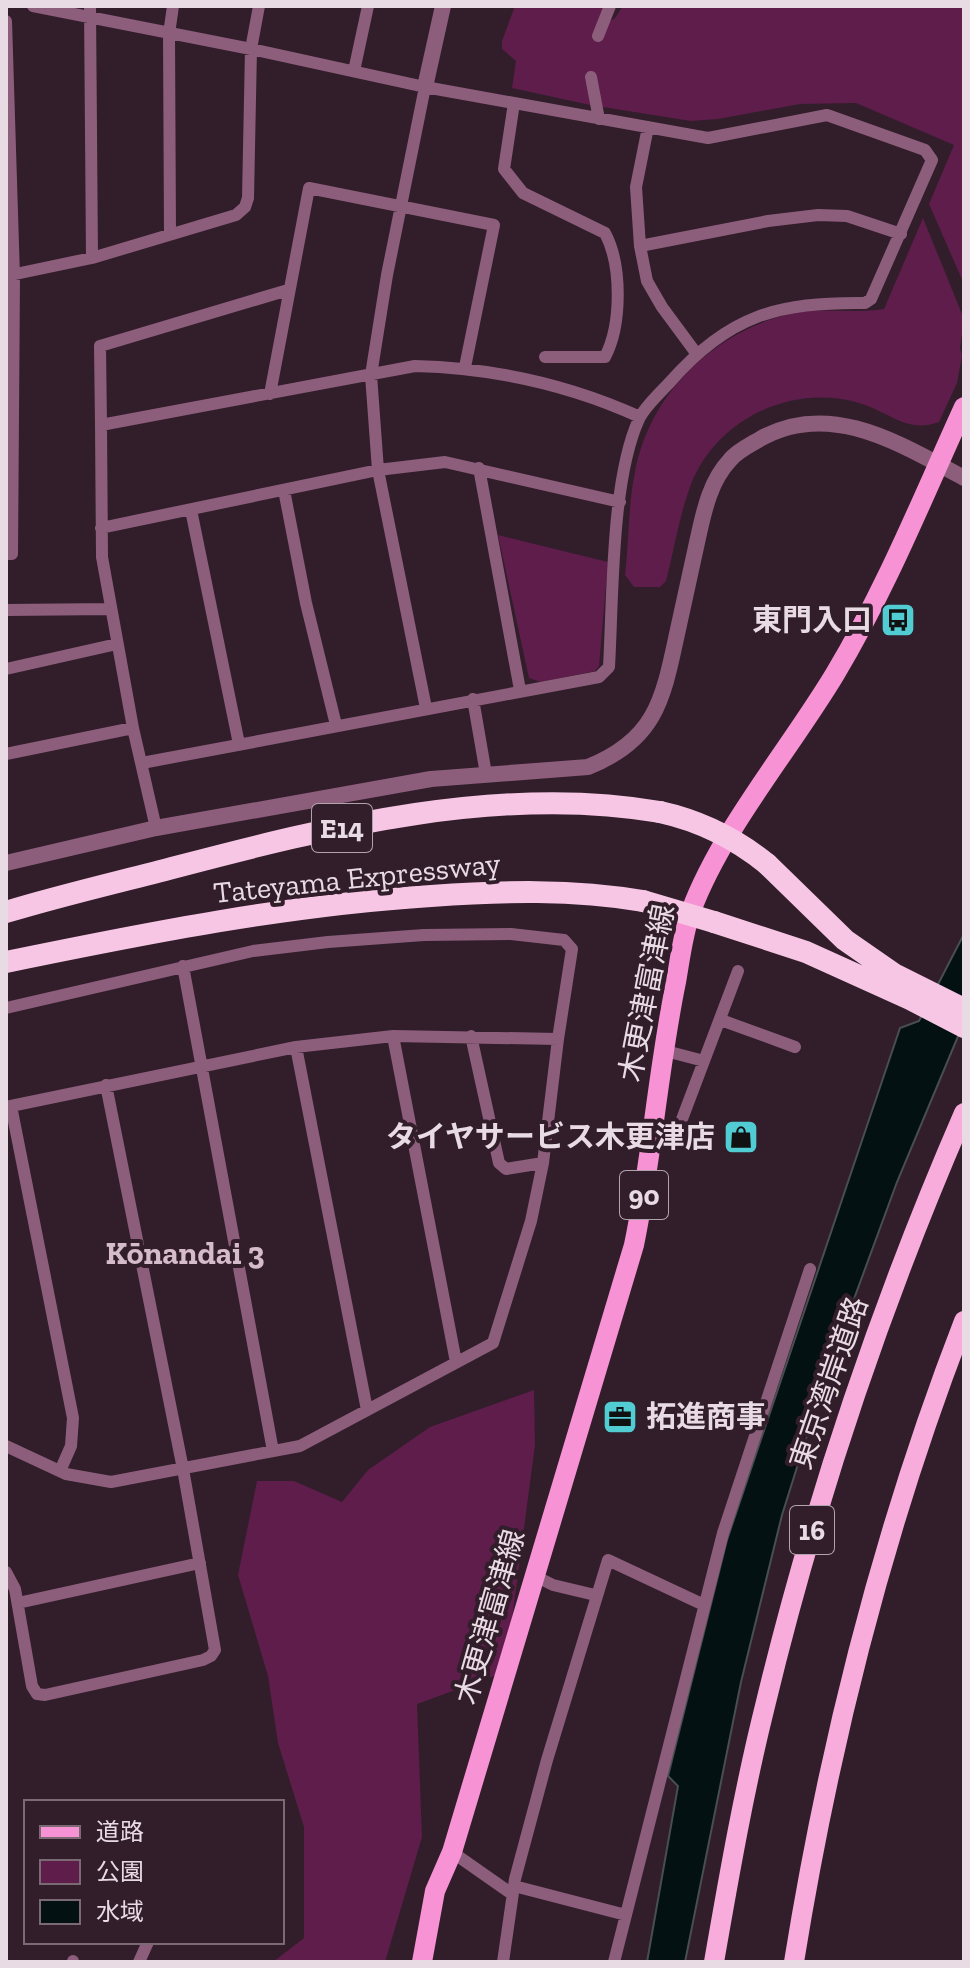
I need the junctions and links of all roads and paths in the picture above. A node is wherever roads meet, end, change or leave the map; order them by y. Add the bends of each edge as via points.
1 (33, 6) edge
2 (173, 6) edge
3 (259, 6) edge
4 (368, 6) edge
5 (443, 6) edge
6 (610, 6) edge
7 (90, 12) edge
8 (6, 21) edge
9 (169, 34) junction
10 (598, 36) dead end
11 (251, 49) junction
12 (354, 71) junction
13 (591, 77) dead end
14 (425, 87) junction
15 (514, 103) junction
16 (599, 119) junction
17 (648, 127) junction
18 (402, 205) junction
19 (170, 234) junction
20 (901, 234) junction
21 (640, 246) junction
22 (92, 258) junction
23 (10, 276) edge
24 (288, 290) junction
25 (696, 353) junction
26 (545, 357) dead end
27 (465, 367) junction
28 (371, 375) junction
29 (270, 394) junction
30 (964, 407) edge
31 (640, 417) junction
32 (101, 425) junction
33 (938, 464) junction
34 (479, 468) junction
35 (378, 470) junction
36 (964, 478) edge
37 (284, 490) junction
38 (620, 502) junction
39 (191, 510) junction
40 (101, 528) junction
41 (6, 554) edge
42 (111, 609) junction
43 (6, 610) edge
44 (117, 644) junction
45 (6, 669) edge
46 (520, 690) junction
47 (473, 699) junction
48 (426, 708) junction
49 (336, 725) junction
50 (133, 728) junction
51 (239, 744) junction
52 (6, 754) edge
53 (142, 763) junction
54 (486, 774) junction
55 (156, 828) junction
56 (6, 863) edge
57 (6, 912) edge
58 (6, 962) edge
59 (183, 966) junction
60 (738, 971) dead end
61 (913, 992) junction
62 (6, 1008) edge
63 (964, 1009) edge
64 (721, 1020) junction
65 (964, 1027) edge
66 (393, 1036) junction
67 (471, 1036) junction
68 (558, 1039) junction
69 (296, 1047) junction
70 (795, 1047) dead end
71 (662, 1050) junction
72 (704, 1061) junction
73 (200, 1065) junction
74 (106, 1085) junction
75 (9, 1106) edge
76 (964, 1113) edge
77 (676, 1135) dead end
78 (543, 1163) junction
79 (810, 1269) dead end
80 (964, 1321) edge
81 (456, 1362) junction
82 (367, 1410) junction
83 (6, 1446) edge
84 (273, 1451) junction
85 (183, 1469) junction
86 (60, 1471) junction
87 (200, 1563) junction
88 (6, 1572) edge
89 (533, 1575) junction
90 (595, 1595) junction
91 (18, 1603) junction
92 (704, 1605) junction
93 (452, 1852) junction
94 (513, 1890) junction
95 (626, 1915) junction
96 (422, 1962) edge
97 (503, 1962) edge
98 (614, 1962) edge
99 (714, 1962) edge
100 (794, 1962) edge

1 - 7 street
2 - 9 street
3 - 11 street
4 - 12 street
5 - 14 street
6 - 10 street
7 - 9 street
7 - 22 street
8 - 23 street
9 - 11 street
9 - 19 street
11 - 12 street
11 - 19 street via 245,207 236,215
12 - 14 street
13 - 16 street
14 - 15 street
14 - 18 street
15 - 16 street
15 - 26 street via 504,169 523,193 605,233 618,292 605,357
16 - 17 street
17 - 20 street via 708,138 827,115 925,150 931,164
17 - 21 street via 636,187
18 - 24 street via 309,188
18 - 27 street via 494,225
18 - 28 street
19 - 22 street
20 - 21 street via 847,216 818,215
20 - 25 street via 877,290 865,303 778,310 729,329
21 - 25 street via 647,281
22 - 23 street
23 - 41 street via 12,554
24 - 29 street
24 - 32 street via 100,346
25 - 31 street
27 - 28 street via 415,366
27 - 31 street via 573,393
28 - 29 street
28 - 35 street
29 - 32 street
30 - 33 main road, 木更津富津線 / 90
31 - 38 street
32 - 40 street
33 - 36 street
33 - 54 street via 886,439 832,422 793,425 745,448 730,459 711,492 666,686 638,737 588,767
33 - 71 main road, 木更津富津線 / 90 via 864,626 700,888 689,915
34 - 35 street via 445,462
34 - 38 street
34 - 46 street
35 - 37 street
35 - 48 street
37 - 39 street
37 - 49 street
38 - 46 street via 609,667 599,677
39 - 40 street
39 - 51 street
40 - 42 street
42 - 43 street
42 - 44 street
44 - 45 street
44 - 50 street
46 - 47 street
47 - 48 street
47 - 54 street
48 - 49 street
49 - 51 street
50 - 52 street
50 - 53 street
51 - 53 street
53 - 55 street
54 - 55 street
55 - 56 street
57 - 61 highway, Tateyama Expressway / E14, bridge via 362,823 523,805 597,805 660,812 711,828 740,844 845,940
58 - 61 highway, Tateyama Expressway, bridge via 224,921 393,899 552,892 643,901
59 - 62 street
59 - 68 street via 253,951 424,935 511,934 564,940 572,949
59 - 73 street
60 - 64 street
61 - 63 highway
61 - 65 highway
64 - 70 street
64 - 72 street
66 - 67 street
66 - 69 street
66 - 81 street
67 - 68 street
67 - 78 street via 499,1163 506,1169
68 - 78 street
69 - 73 street
69 - 82 street
71 - 72 street
71 - 89 main road, 木更津富津線 / 90 via 634,1245
72 - 77 street
73 - 74 street
73 - 84 street
74 - 75 street
74 - 85 street
75 - 86 street via 73,1418 71,1446
76 - 99 highway, 東京湾岸道路 / 16 via 868,1356 819,1506 764,1707
78 - 81 street via 493,1343
79 - 92 street
80 - 100 highway via 895,1525 863,1639 822,1811
81 - 82 street
82 - 84 street via 300,1446
83 - 86 street
84 - 85 street
85 - 86 street via 111,1482
85 - 87 street
87 - 91 street
87 - 91 street via 215,1650 211,1656 45,1695 32,1686
88 - 91 street
89 - 90 street
89 - 93 main road, 木更津富津線 / 90
90 - 92 street via 608,1560
90 - 94 street
92 - 95 street
93 - 94 street
93 - 96 main road, 木更津富津線 / 90 via 435,1891
94 - 95 street
94 - 97 street
95 - 98 street

